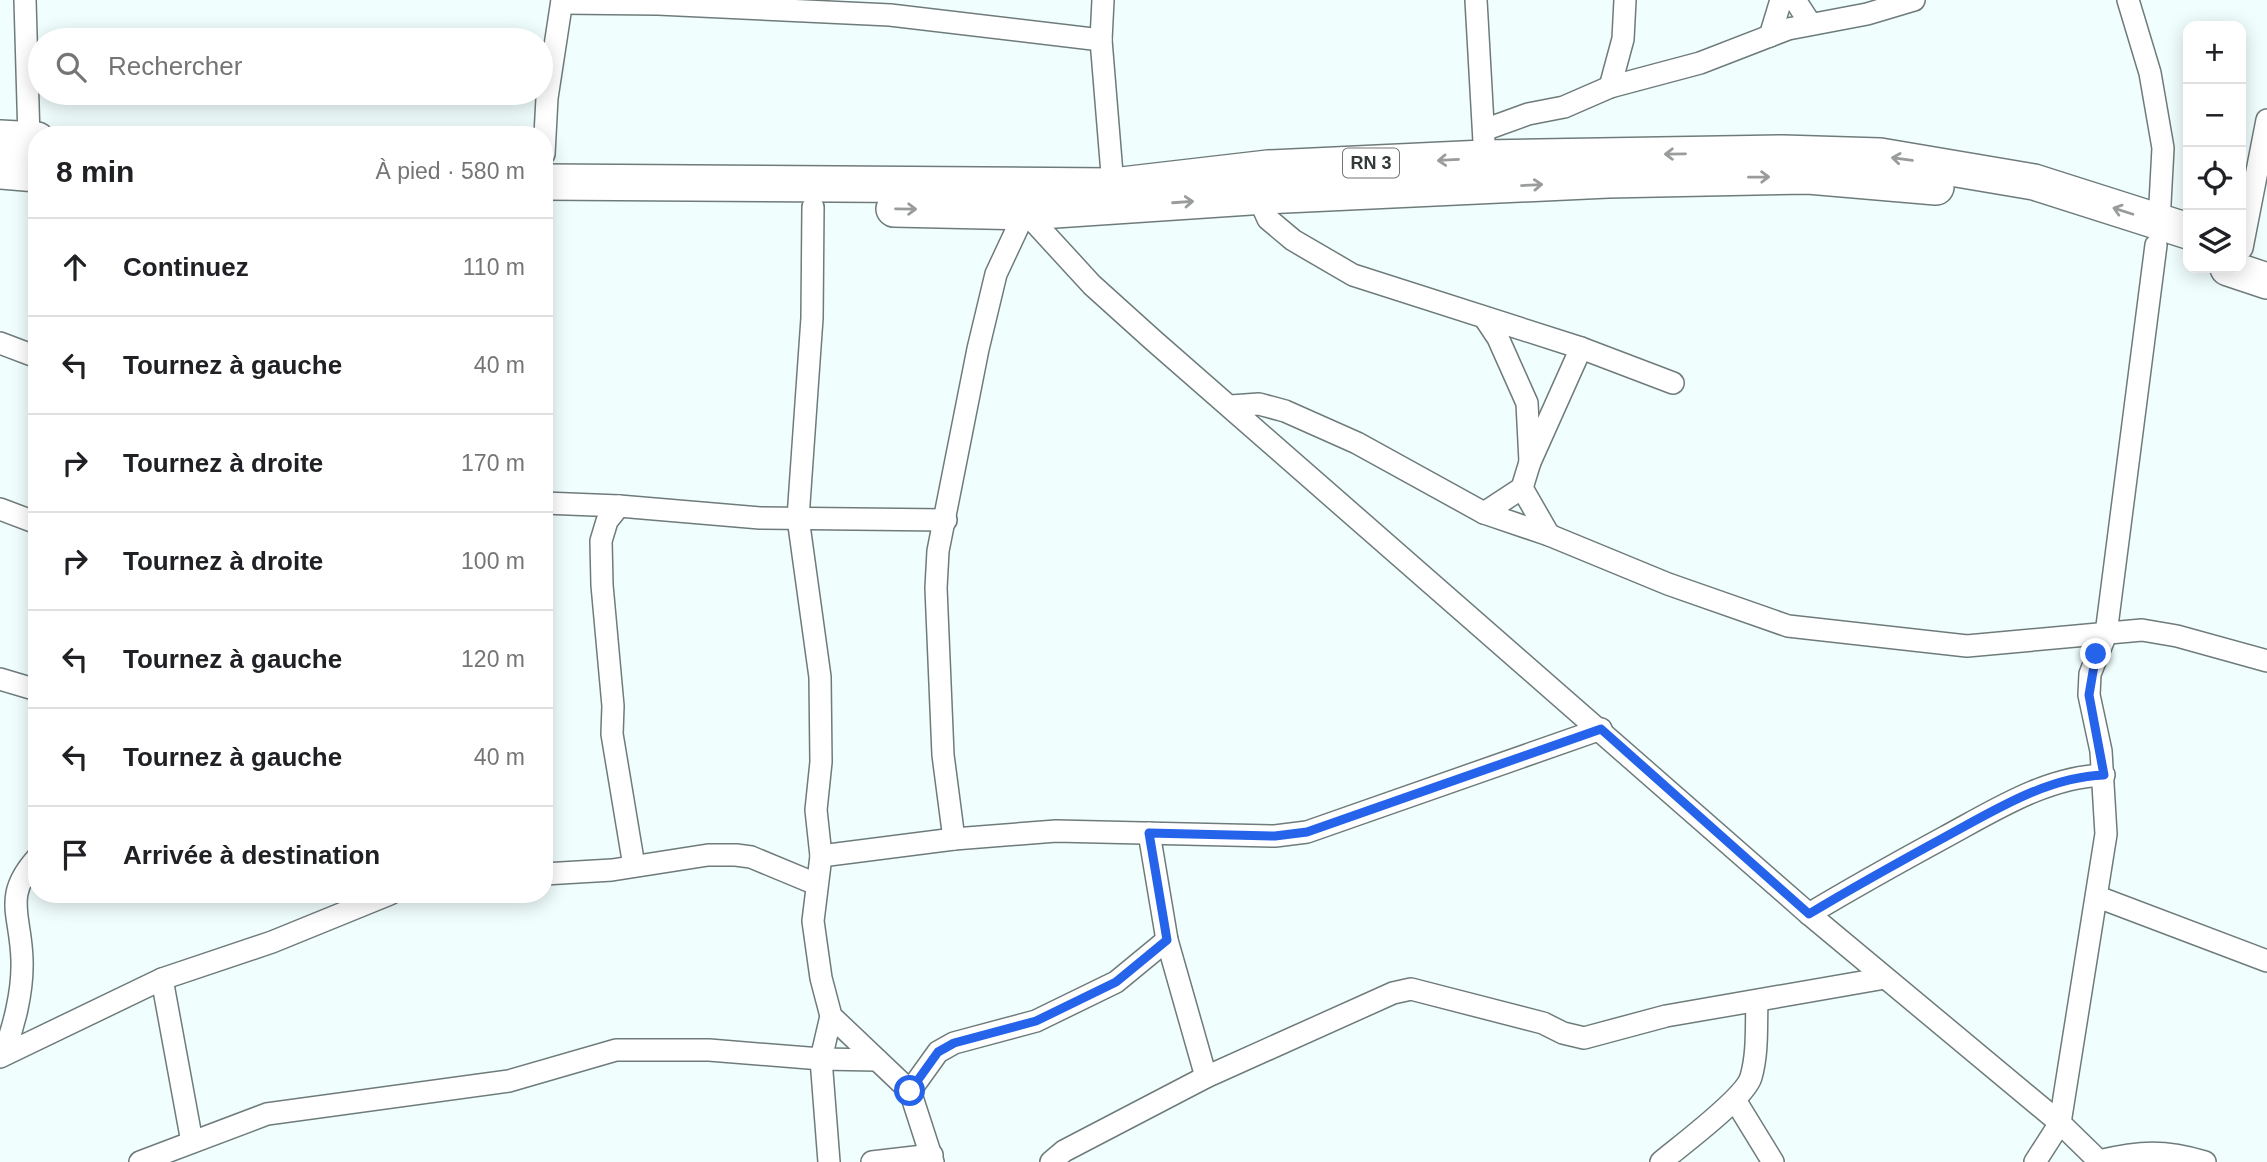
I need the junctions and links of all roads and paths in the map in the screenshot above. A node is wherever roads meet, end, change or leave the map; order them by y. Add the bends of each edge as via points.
1 (25, 0) edge
2 (1102, 0) edge
3 (1476, 0) edge
4 (1625, 0) edge
5 (1781, 0) edge
6 (1795, 0) edge
7 (1914, 0) edge
8 (2127, 0) edge
9 (562, 1) edge
10 (1810, 23) junction
11 (1770, 36) junction
12 (1101, 40) junction
13 (553, 59) edge
14 (1610, 87) junction
15 (547, 105) edge
16 (2267, 120) edge
17 (546, 126) edge
18 (22, 139) edge
19 (1484, 144) junction
20 (0, 171) edge
21 (28, 173) edge
22 (553, 183) edge
23 (1114, 186) junction
24 (1265, 196) junction
25 (553, 202) edge
26 (813, 207) junction
27 (1026, 212) junction
28 (2173, 239) edge
29 (2246, 243) edge
30 (2246, 257) edge
31 (2267, 281) edge
32 (1486, 320) junction
33 (0, 343) edge
34 (1581, 348) junction
35 (28, 354) edge
36 (1673, 383) dead end
37 (1231, 407) junction
38 (1530, 462) junction
39 (1522, 488) junction
40 (553, 503) edge
41 (620, 506) junction
42 (0, 509) edge
43 (1484, 513) junction
44 (798, 518) junction
45 (28, 520) edge
46 (946, 520) junction
47 (1549, 534) junction
48 (2106, 634) junction
49 (2267, 661) edge
50 (0, 679) edge
51 (28, 687) edge
52 (1601, 729) junction
53 (2104, 775) junction
54 (1149, 833) junction
55 (954, 839) junction
56 (821, 856) junction
57 (634, 866) junction
58 (28, 868) edge
59 (553, 873) edge
60 (816, 884) junction
61 (8, 890) edge
62 (2098, 897) junction
63 (345, 903) edge
64 (1809, 914) junction
65 (1167, 940) junction
66 (2267, 961) edge
67 (1885, 978) junction
68 (162, 979) junction
69 (1757, 1001) junction
70 (831, 1016) junction
71 (2, 1056) edge
72 (821, 1059) junction
73 (877, 1060) junction
74 (1206, 1077) junction
75 (910, 1091) junction
76 (1734, 1100) junction
77 (2060, 1123) junction
78 (192, 1142) junction
79 (932, 1158) edge
80 (139, 1162) edge
81 (829, 1162) edge
82 (872, 1162) edge
83 (1051, 1162) edge
84 (1661, 1162) edge
85 (1773, 1162) edge
86 (2035, 1162) edge
87 (2100, 1162) edge
88 (2205, 1162) edge

1 - 18 street
2 - 12 street
3 - 19 street
4 - 14 street via 1623,39
5 - 11 street
6 - 10 street
7 - 10 street
8 - 28 street via 2150,73
9 - 12 street via 890,15
9 - 13 street
10 - 11 street
11 - 14 street via 1700,63
12 - 23 street
14 - 19 street via 1564,107 1528,114
15 - 17 street
16 - 29 street
19 -> 23 main road, RN 3
28 -> 19 main road, RN 3 via 2034,182 1880,156
20 - 21 main road
22 - 23 main road, RN 3
27 -> 24 main road, RN 3
24 -> 28 main road, RN 3 via 1808,176 1970,191
24 - 32 street via 1268,219 1293,240 1353,275
25 - 26 main road, RN 3
26 -> 27 main road, RN 3
26 - 44 street via 812,318
27 - 37 street via 1092,285
27 - 46 street via 996,274
28 - 48 street
30 - 31 main road
32 - 34 street
32 - 38 street via 1527,403
33 - 35 street
34 - 36 street
34 - 38 street
37 - 43 street via 1259,404 1285,411 1357,443
37 - 52 street
38 - 39 street
39 - 43 street
39 - 47 street
40 - 41 street
41 - 44 street via 760,519
41 - 57 street via 607,521 601,541 602,585 612,734
42 - 45 street
43 - 47 street
44 - 46 street
44 - 56 street via 820,677 821,762 816,810
46 - 55 street via 937,551 936,588 943,755
47 - 48 street via 1668,584 1788,626 1967,646
48 - 49 street via 2141,630 2177,636
48 - 53 street via 2090,674 2089,695
50 - 51 street
52 - 54 street via 1307,832 1275,836
52 - 64 street
53 - 62 street via 2106,834
53 - 64 street via 2057,782 1986,814
54 - 55 street via 1056,831
54 - 65 street
55 - 56 street
56 - 60 street
57 - 59 street
57 - 60 street via 736,855
58 - 61 street
60 - 70 street via 813,921
61 - 71 street via 22,961 15,1015
62 - 66 street
62 - 77 street
63 - 68 street via 272,942
64 - 67 street
65 - 74 street
65 - 75 street via 1116,982 1047,1016 954,1043 938,1052
67 - 69 street
67 - 77 street
68 - 71 street
68 - 78 street
69 - 74 street via 1667,1016 1584,1038 1411,989
69 - 76 street via 1751,1080
70 - 72 street
70 - 73 street
72 - 73 street
72 - 78 street via 697,1049 616,1050 509,1081 267,1114
72 - 81 street
73 - 75 street
74 - 83 street
75 - 79 street
76 - 84 street
76 - 85 street
77 - 86 street
77 - 87 street
78 - 80 street
79 - 82 street
87 - 88 street via 2137,1152 2176,1154

